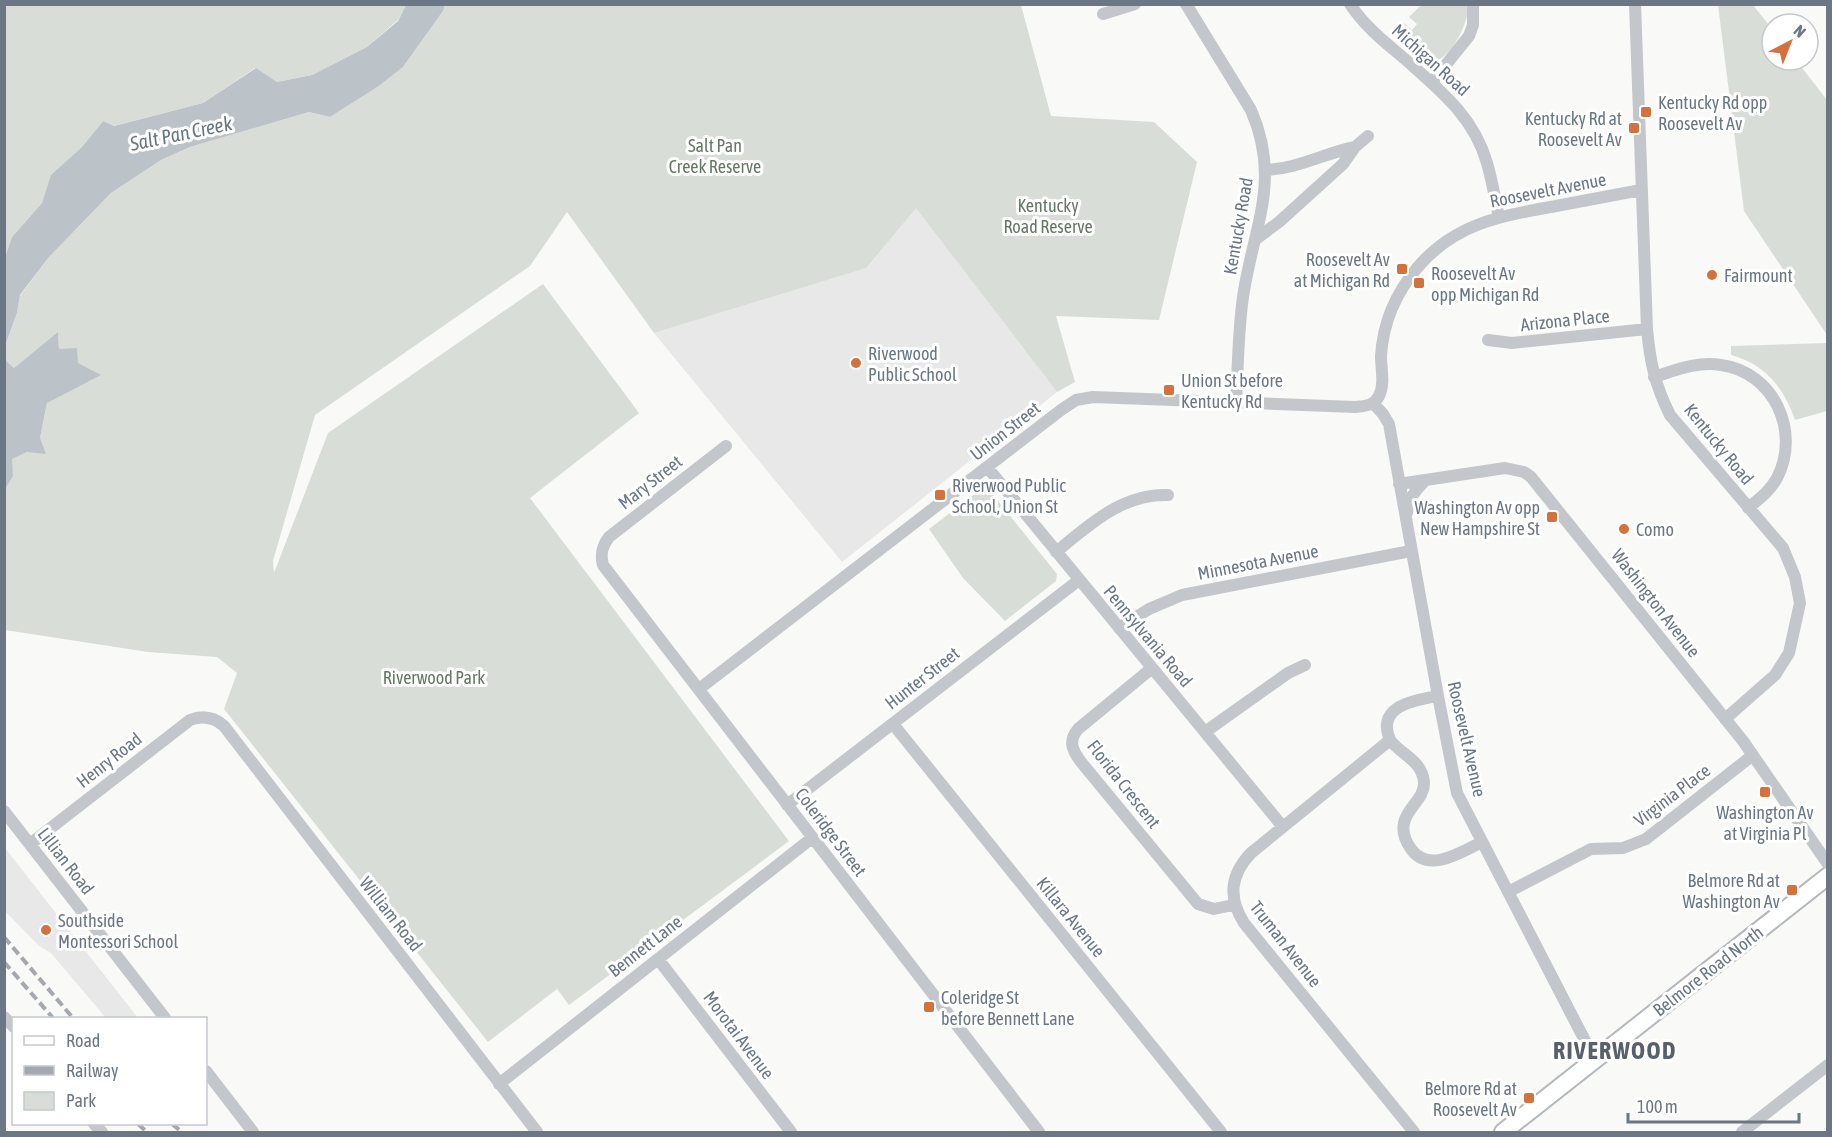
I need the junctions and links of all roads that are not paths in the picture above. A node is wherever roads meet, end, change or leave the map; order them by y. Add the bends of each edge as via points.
1 (1135, 4) edge
2 (1186, 4) edge
3 (1350, 4) edge
4 (1473, 4) edge
5 (1635, 4) edge
6 (1103, 14) dead end
7 (1432, 82) junction
8 (1368, 136) dead end
9 (1355, 147) junction
10 (1266, 170) junction
11 (1641, 190) junction
12 (1498, 217) junction
13 (1256, 239) junction
14 (1647, 329) junction
15 (1488, 340) dead end
16 (1654, 377) junction
17 (1236, 402) junction
18 (1373, 403) junction
19 (726, 446) dead end
20 (987, 467) junction
21 (1427, 479) junction
22 (1399, 484) junction
23 (1168, 495) dead end
24 (1748, 508) junction
25 (1406, 521) junction
26 (602, 550) joint
27 (1412, 551) junction
28 (1056, 552) junction
29 (1079, 580) junction
30 (1119, 628) junction
31 (1305, 665) dead end
32 (1152, 668) junction
33 (699, 689) junction
34 (1438, 696) junction
35 (215, 719) joint
36 (1725, 719) junction
37 (893, 724) junction
38 (1205, 732) junction
39 (1390, 740) junction
40 (1753, 755) junction
41 (787, 805) junction
42 (4, 811) edge
43 (1283, 827) junction
44 (812, 838) junction
45 (1482, 842) junction
46 (30, 844) junction
47 (1827, 864) edge
48 (1827, 876) edge
49 (1508, 892) junction
50 (1233, 905) junction
51 (658, 959) junction
52 (164, 1017) edge
53 (1595, 1060) junction
54 (1827, 1065) edge
55 (207, 1072) edge
56 (499, 1084) junction
57 (254, 1132) edge
58 (537, 1132) edge
59 (790, 1132) edge
60 (1039, 1132) edge
61 (1221, 1132) edge
62 (1414, 1132) edge
63 (1503, 1132) edge
64 (1742, 1132) edge

1 - 6 street
2 - 10 street, Kentucky Road via 1251,110 1262,141
3 - 7 street, Michigan Road via 1370,29
4 - 7 street via 1469,36
5 - 11 street, Kentucky Road
7 - 12 street, Michigan Road via 1460,110 1476,135 1487,162
8 - 9 street
9 - 10 street via 1284,169
9 - 13 street via 1343,164
10 - 13 street, Kentucky Road
11 - 12 street, Roosevelt Avenue
11 - 14 street, Kentucky Road
12 - 18 street, Roosevelt Avenue via 1448,240 1410,276 1385,331 1381,390
13 - 17 street, Kentucky Road via 1243,297
14 - 15 street, Arizona Place via 1512,343
14 - 16 street, Kentucky Road
16 - 24 street, Kentucky Road via 1670,415
16 - 24 street via 1702,364 1722,365 1746,372 1772,396 1784,420 1785,454 1773,484
17 - 18 street, Union Street via 1355,407
17 - 20 street, Union Street via 1084,398 1069,404
18 - 22 street, Roosevelt Avenue via 1389,424
19 - 26 street, Mary Street via 609,537
20 - 28 street, Pennsylvania Road
20 - 33 street, Union Street
21 - 22 street, Washington Avenue
21 - 25 street via 1412,495
21 - 36 street, Washington Avenue via 1505,468 1531,477
22 - 25 street, Roosevelt Avenue
23 - 28 street via 1145,496 1115,508
24 - 36 street, Kentucky Road via 1783,548 1800,603 1789,653 1775,675
25 - 27 street, Roosevelt Avenue
26 - 33 street, Coleridge Street via 601,558 608,572
27 - 30 street, Minnesota Avenue via 1182,595
27 - 34 street, Roosevelt Avenue
28 - 29 street, Pennsylvania Road
29 - 30 street, Pennsylvania Road
29 - 37 street, Hunter Street
30 - 32 street, Pennsylvania Road
31 - 38 street
32 - 38 street, Pennsylvania Road
32 - 50 street, Florida Crescent via 1078,729 1072,746 1080,762 1198,904 1214,909
33 - 41 street, Coleridge Street
34 - 39 street via 1397,707 1388,720
34 - 45 street, Roosevelt Avenue via 1457,793
35 - 46 street, Henry Road via 190,720
35 - 56 street, William Road via 229,732
36 - 40 street, Washington Avenue
37 - 41 street, Hunter Street
37 - 61 street, Killara Avenue
38 - 43 street, Pennsylvania Road
39 - 43 street, Truman Avenue
39 - 45 street via 1414,760 1424,782 1404,822 1405,838 1414,853 1440,861
40 - 47 street, Washington Avenue
40 - 49 street, Virginia Place via 1646,839 1623,848 1591,849
41 - 44 street, Coleridge Street
42 - 46 street, Lillian Road
43 - 50 street, Truman Avenue via 1240,865 1234,881
44 - 51 street, Bennett Lane
44 - 60 street, Coleridge Street
45 - 49 street, Roosevelt Avenue
46 - 52 street, Lillian Road
48 - 53 main road, Belmore Road North
49 - 53 street, Roosevelt Avenue
50 - 62 street, Truman Avenue via 1244,924
51 - 56 street, Bennett Lane
51 - 59 street, Morotai Avenue
53 - 63 main road, Belmore Road North
54 - 64 street
55 - 57 street
56 - 58 street, William Road

